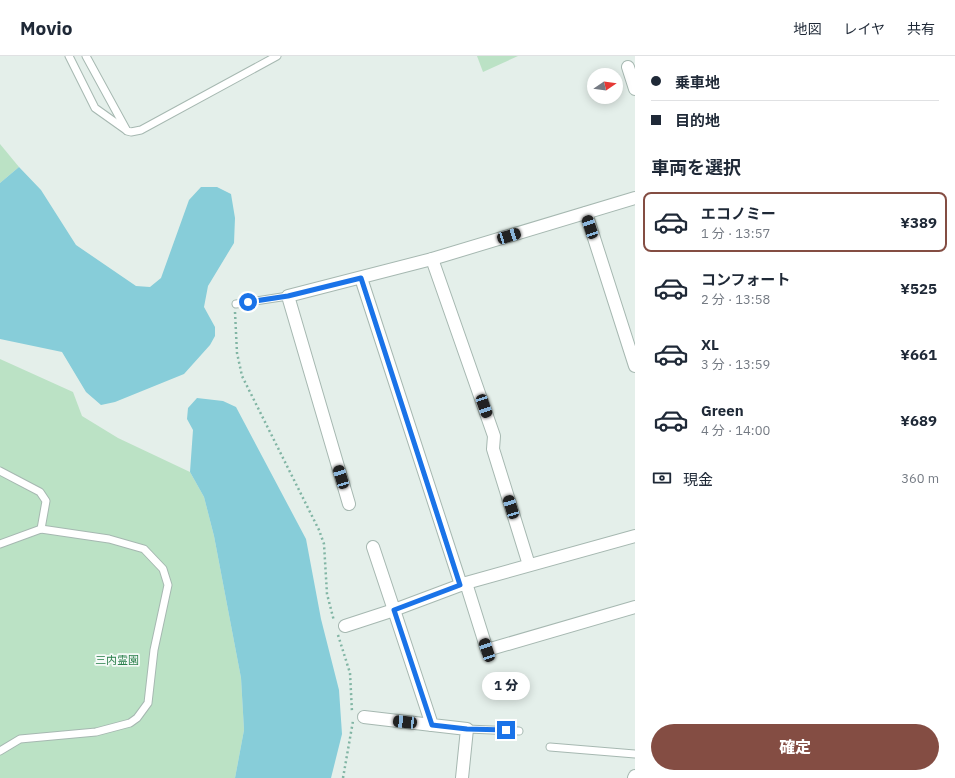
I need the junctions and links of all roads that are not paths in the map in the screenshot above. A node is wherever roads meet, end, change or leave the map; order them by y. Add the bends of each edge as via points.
1 (69, 56) edge
2 (86, 56) edge
3 (277, 56) edge
4 (628, 67) dead end
5 (635, 89) edge
6 (126, 130) junction
7 (635, 198) edge
8 (586, 213) junction
9 (432, 259) junction
10 (361, 278) junction
11 (288, 296) junction
12 (236, 304) road end
13 (635, 366) edge
14 (0, 471) edge
15 (349, 504) dead end
16 (41, 529) junction
17 (635, 536) edge
18 (0, 544) edge
19 (373, 547) dead end
20 (529, 566) junction
21 (463, 584) junction
22 (635, 607) edge
23 (394, 610) junction
24 (339, 626) road end
25 (364, 718) dead end
26 (432, 725) junction
27 (467, 729) junction
28 (519, 731) dead end
29 (550, 747) dead end
30 (0, 751) edge
31 (635, 754) edge
32 (462, 778) edge

1 - 6 lane via 95,108
2 - 6 lane
3 - 6 lane via 141,130
4 - 5 street
7 - 8 street
8 - 9 street
8 - 13 street
9 - 10 street
9 - 20 street via 494,436 493,449
10 - 11 street
10 - 21 street
11 - 12 lane
11 - 15 street
14 - 16 lane via 40,492 46,501
16 - 18 lane
16 - 30 lane via 109,539 144,549 163,569 168,585 154,650 148,703 130,723 96,732 20,739
17 - 20 street
19 - 23 street
20 - 21 street
21 - 22 street via 487,650
21 - 23 street
23 - 24 street
23 - 26 street
25 - 26 street
26 - 27 street
27 - 28 lane
27 - 32 street
29 - 31 lane

